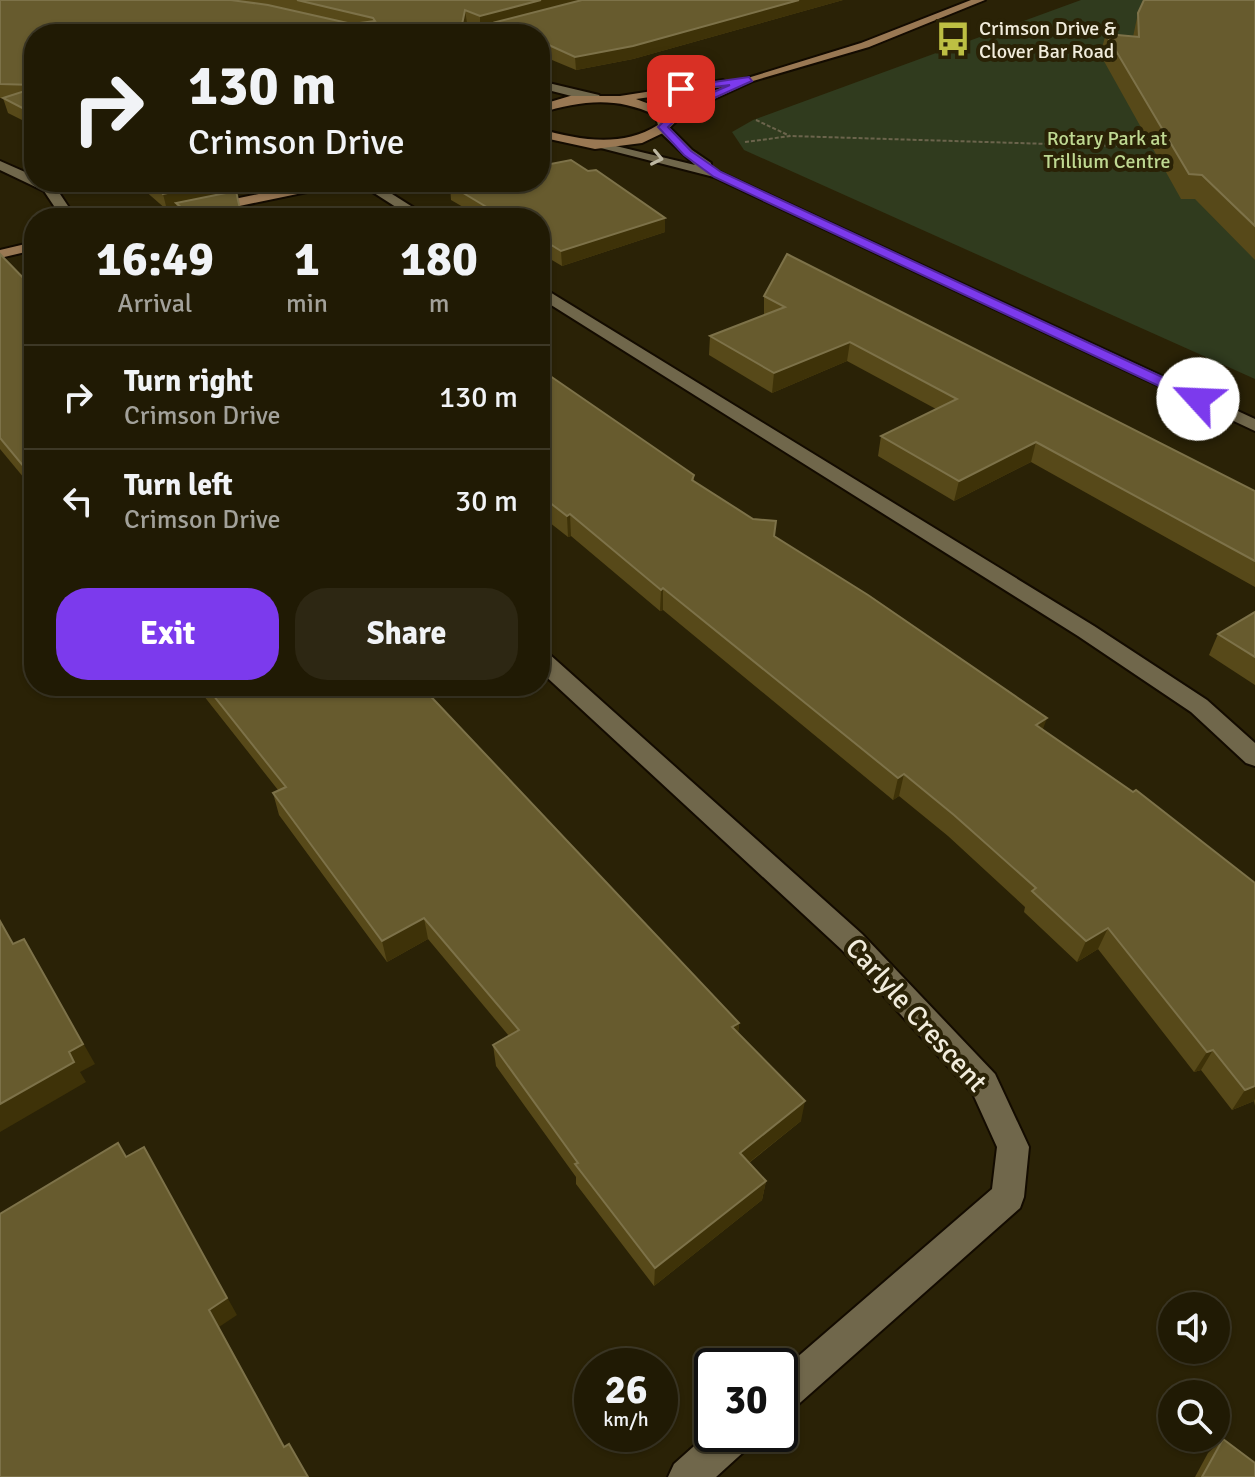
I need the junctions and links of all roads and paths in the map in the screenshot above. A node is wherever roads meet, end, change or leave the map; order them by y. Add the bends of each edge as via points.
1 (980, 0) edge
2 (538, 19) edge
3 (518, 24) edge
4 (749, 79) junction
5 (550, 87) edge
6 (595, 98) junction
7 (617, 98) junction
8 (550, 105) edge
9 (753, 119) dead end
10 (663, 126) junction
11 (550, 136) edge
12 (791, 136) junction
13 (570, 142) junction
14 (734, 143) dead end
15 (550, 145) edge
16 (595, 145) junction
17 (1147, 147) edge
18 (0, 165) edge
19 (718, 174) junction
20 (24, 176) edge
21 (288, 192) edge
22 (380, 192) edge
23 (210, 208) edge
24 (407, 208) edge
25 (24, 248) edge
26 (0, 254) edge
27 (550, 297) edge
28 (1255, 426) edge
29 (550, 667) edge
30 (1255, 757) edge
31 (798, 1380) edge
32 (715, 1452) edge
33 (687, 1477) edge

1 - 4 street via 865,45
2 - 3 street
4 - 7 street
4 - 10 street via 682,109
5 - 6 street
6 - 7 street
6 - 8 street
7 - 10 street via 661,113
9 - 12 path
10 - 16 street via 638,140
10 - 19 street via 687,153
11 - 13 street
12 - 14 path
12 - 17 path
13 - 15 street
13 - 16 street
16 -> 19 street
18 - 20 street
19 - 28 street
21 - 23 street
22 - 24 street
25 - 26 street
27 - 30 street via 1086,631 1199,706
29 - 31 street, Carlyle Crescent via 852,942 984,1084 1013,1147 1008,1197
32 - 33 street

